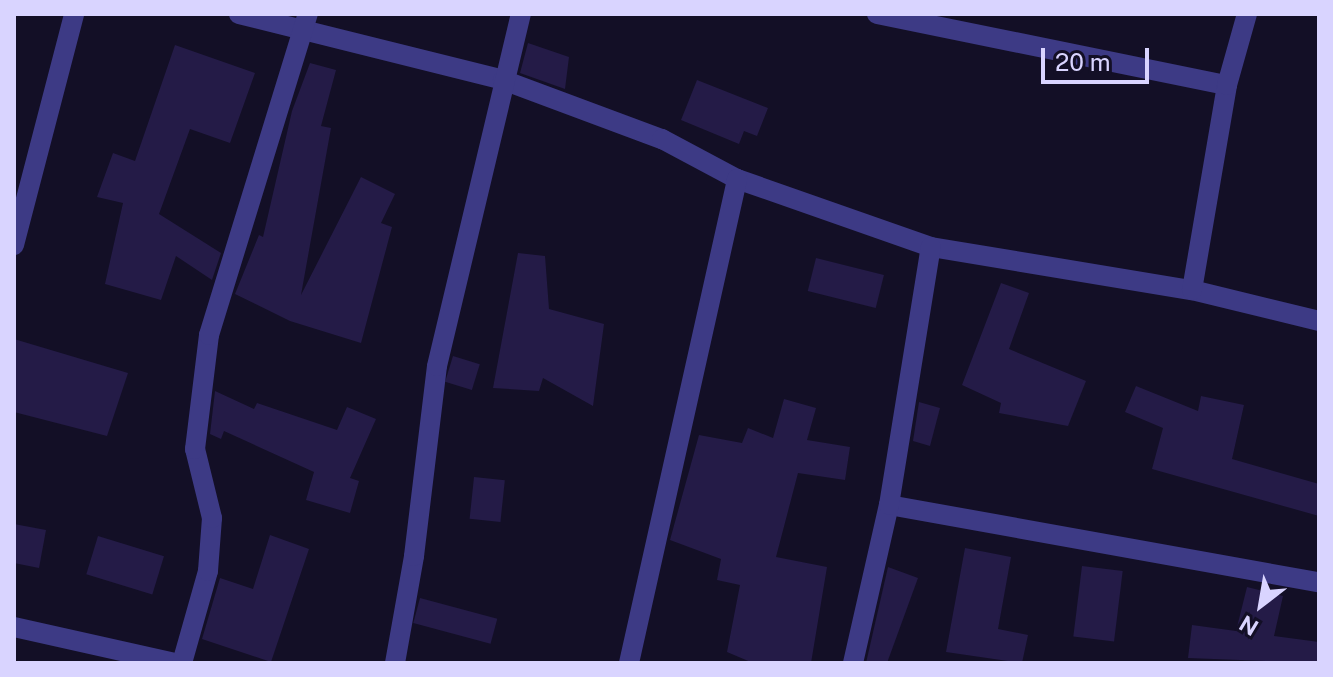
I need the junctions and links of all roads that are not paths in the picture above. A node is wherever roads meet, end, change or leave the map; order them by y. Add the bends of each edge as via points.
1 (74, 14) edge
2 (239, 14) edge
3 (521, 14) edge
4 (877, 14) edge
5 (1247, 14) edge
6 (306, 22) edge
7 (503, 80) junction
8 (1227, 85) junction
9 (737, 179) junction
10 (14, 245) edge
11 (931, 247) junction
12 (1192, 290) junction
13 (1319, 321) edge
14 (889, 505) junction
15 (1319, 582) edge
16 (14, 627) edge
17 (175, 663) edge
18 (182, 663) edge
19 (395, 663) edge
20 (629, 663) edge
21 (853, 663) edge

1 - 10 street
2 - 6 street
3 - 7 street
4 - 8 street
5 - 8 street
6 - 7 street
6 - 18 street via 209,335 195,449 212,518 208,571
7 - 9 street via 662,139
7 - 19 street via 437,366
8 - 12 street
9 - 11 street
9 - 20 street
11 - 12 street
11 - 14 street
12 - 13 street
14 - 15 street
14 - 21 street
16 - 17 street

